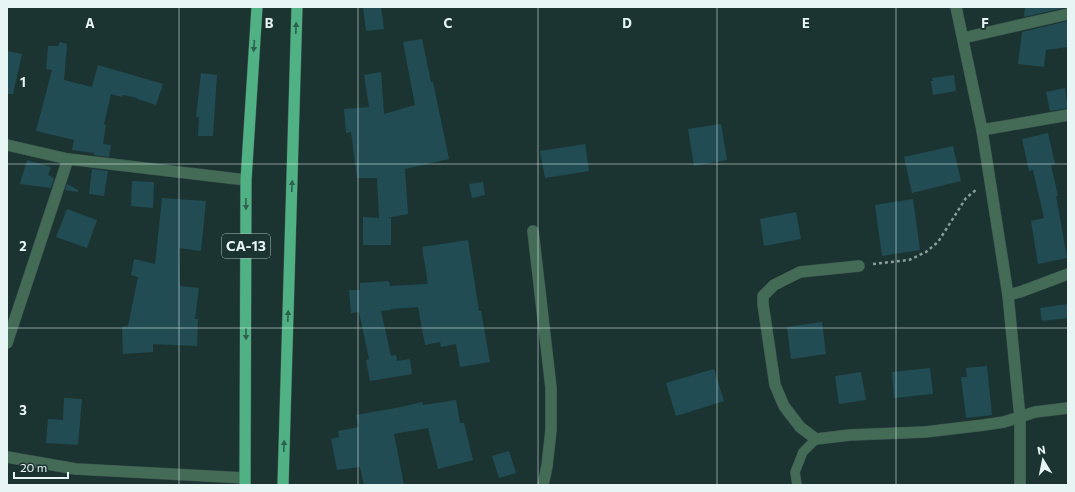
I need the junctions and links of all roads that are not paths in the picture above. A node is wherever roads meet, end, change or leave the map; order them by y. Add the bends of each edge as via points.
1 (257, 7) edge
2 (297, 7) edge
3 (956, 7) edge
4 (1068, 14) edge
5 (963, 38) junction
6 (1068, 115) edge
7 (982, 130) junction
8 (7, 145) edge
9 (68, 159) junction
10 (246, 180) junction
11 (533, 231) dead end
12 (859, 266) road end
13 (1068, 274) edge
14 (1008, 295) junction
15 (7, 343) edge
16 (1068, 408) edge
17 (1020, 418) junction
18 (816, 439) junction
19 (7, 457) edge
20 (245, 482) edge
21 (283, 485) edge
22 (543, 485) edge
23 (797, 485) edge
24 (1020, 485) edge

1 -> 10 highway, CA-13
21 -> 2 highway, CA-13
3 - 5 street
4 - 5 street
5 - 7 street
6 - 7 street
7 - 14 street
8 - 9 street
9 - 10 street
9 - 15 street
10 -> 20 highway, CA-13
11 - 22 street via 552,388 550,437
12 - 18 street via 800,272 774,285 764,296 775,385 784,406 800,427
13 - 14 street
14 - 17 street
16 - 17 street via 1035,412
17 - 18 street via 925,432
17 - 24 street
18 - 23 lane via 803,452 795,472
19 - 20 street via 76,469

